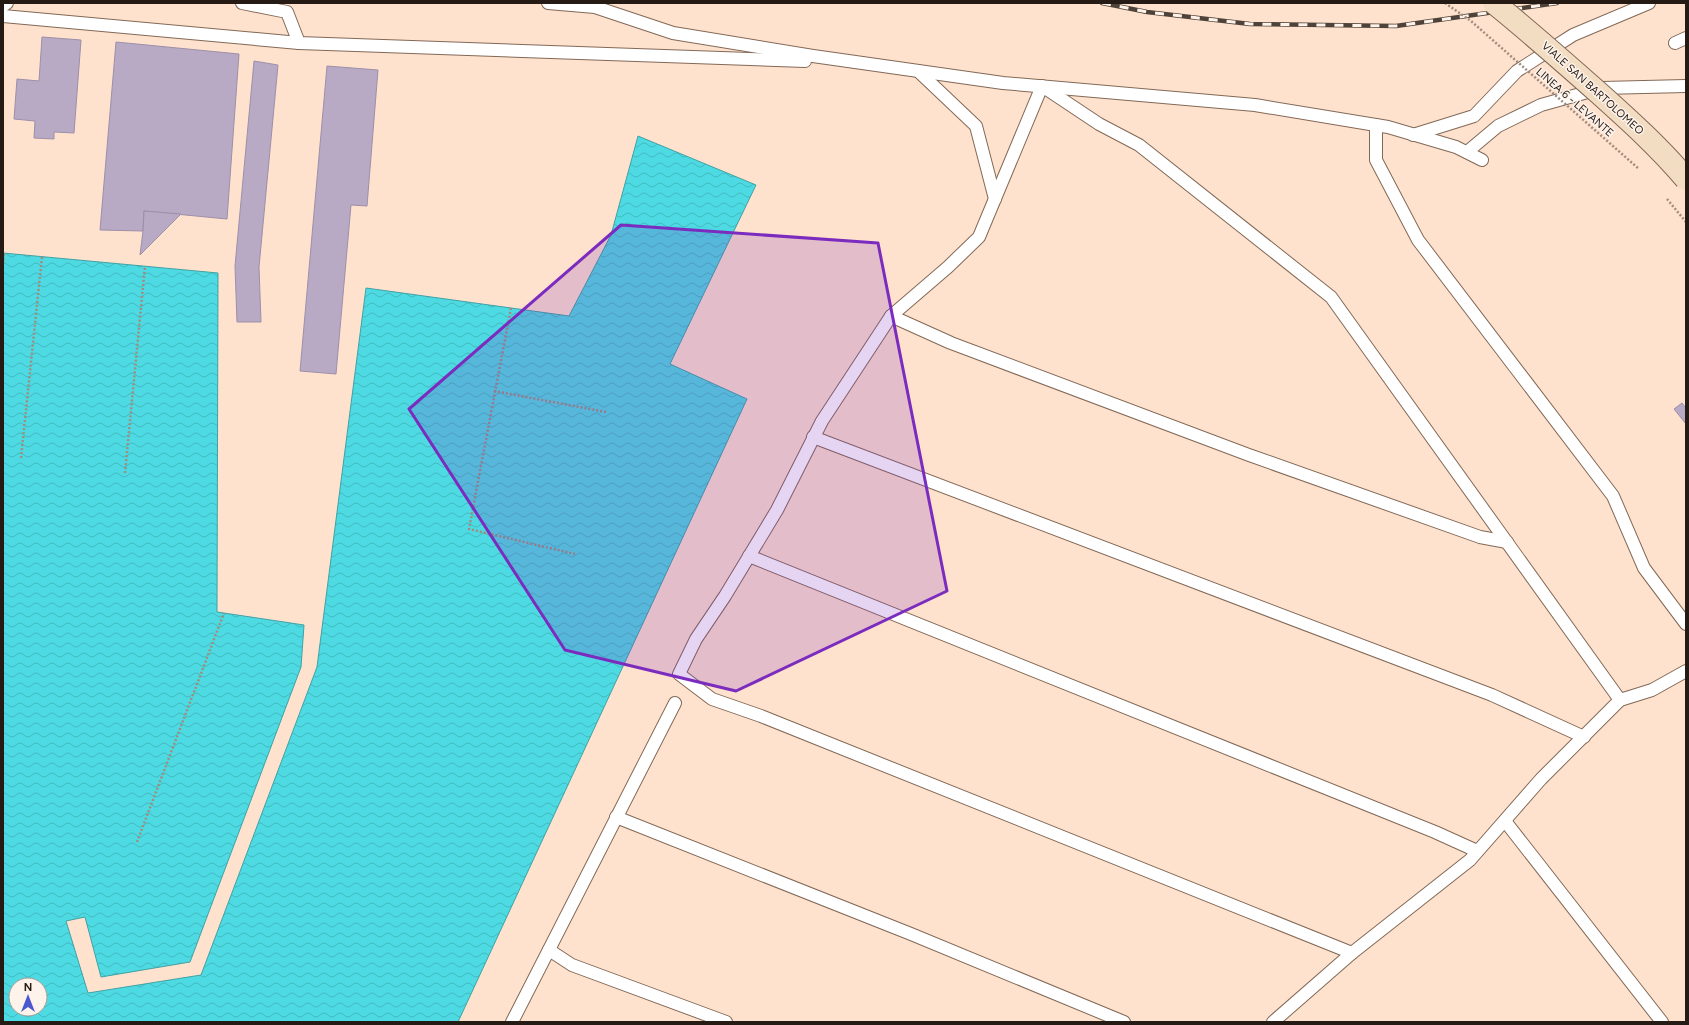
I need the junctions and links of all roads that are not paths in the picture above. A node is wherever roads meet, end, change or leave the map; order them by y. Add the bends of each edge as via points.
1 (7, 3) edge
2 (242, 3) edge
3 (548, 3) edge
4 (1494, 3) edge
5 (1648, 3) edge
6 (3, 6) edge
7 (3, 16) edge
8 (299, 43) junction
9 (868, 64) junction
10 (918, 71) junction
11 (1042, 86) junction
12 (1686, 86) edge
13 (1376, 125) junction
14 (1414, 135) junction
15 (1467, 152) junction
16 (1482, 160) dead end
17 (1686, 179) edge
18 (994, 199) junction
19 (891, 316) junction
20 (813, 437) junction
21 (1508, 542) junction
22 (749, 556) junction
23 (1686, 624) edge
24 (1686, 671) edge
25 (1620, 700) junction
26 (675, 703) dead end
27 (1584, 737) junction
28 (616, 817) junction
29 (1505, 821) junction
30 (1477, 851) junction
31 (548, 950) junction
32 (1352, 953) junction
33 (512, 1022) edge
34 (726, 1022) edge
35 (1124, 1022) edge
36 (1273, 1022) edge
37 (1662, 1022) edge

1 - 6 lane
2 - 8 lane via 288,12
3 - 9 lane via 595,7 673,33
4 - 17 main road, VIALE SAN BARTOLOMEO, bridge via 1538,38 1629,120
5 - 14 lane via 1573,35 1517,71 1474,116
7 - 8 lane
8 - 9 lane
9 - 10 lane
10 - 11 lane
10 - 18 lane via 976,126
11 - 13 lane via 1255,106
11 - 18 lane
11 - 21 lane via 1099,124 1139,145 1331,296
12 - 15 lane via 1602,88 1541,105 1498,126
13 - 14 lane
13 - 23 lane via 1376,160 1418,240 1613,496 1644,568
14 - 15 lane
15 - 16 lane
18 - 19 lane via 979,237
19 - 20 lane
19 - 21 lane via 951,343 1250,455 1480,537
20 - 22 lane via 777,510
20 - 27 lane via 1492,695
21 - 25 lane
22 - 30 lane
22 - 32 lane via 696,639 679,674 712,699
24 - 25 lane via 1652,690
25 - 27 lane
26 - 28 lane
27 - 29 lane via 1541,779
28 - 31 lane
28 - 35 lane
29 - 30 lane
29 - 37 lane
30 - 32 lane via 1470,860
31 - 33 lane
31 - 34 lane via 572,965
32 - 36 lane

